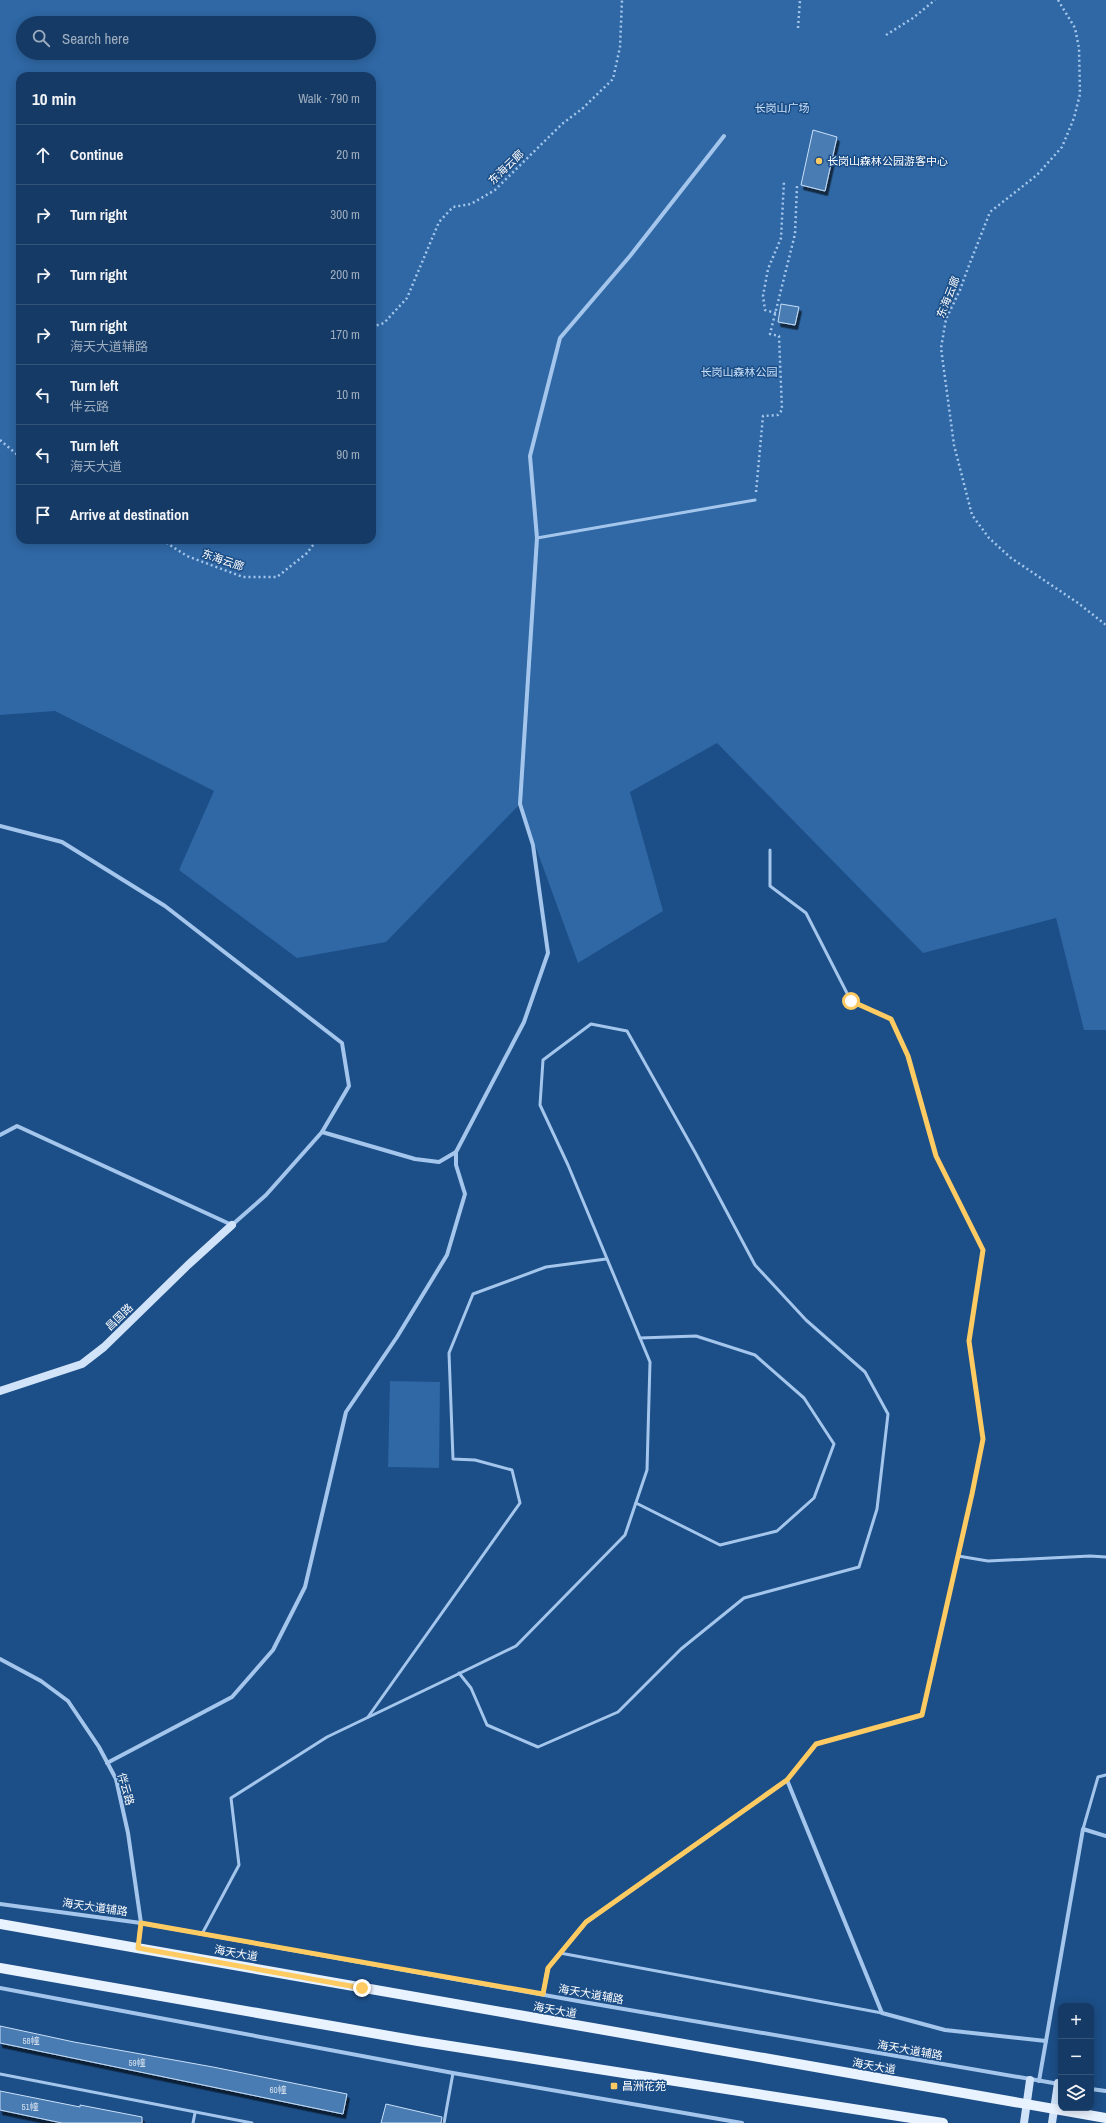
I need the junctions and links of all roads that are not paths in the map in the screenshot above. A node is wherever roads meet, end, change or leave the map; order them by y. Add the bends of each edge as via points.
1 (724, 136) dead end
2 (755, 500) road end
3 (537, 538) junction
4 (0, 826) edge
5 (770, 850) dead end
6 (322, 1132) junction
7 (0, 1135) edge
8 (456, 1152) junction
9 (232, 1225) junction
10 (606, 1259) junction
11 (640, 1338) junction
12 (0, 1391) edge
13 (636, 1503) junction
14 (958, 1556) junction
15 (1106, 1557) edge
16 (0, 1658) edge
17 (459, 1673) junction
18 (367, 1718) junction
19 (107, 1762) junction
20 (1106, 1775) edge
21 (787, 1780) junction
22 (1084, 1829) junction
23 (1106, 1836) edge
24 (0, 1904) edge
25 (141, 1923) junction
26 (0, 1924) edge
27 (202, 1934) junction
28 (138, 1948) junction
29 (560, 1953) junction
30 (0, 1968) edge
31 (0, 1988) edge
32 (543, 1994) junction
33 (882, 2013) junction
34 (1046, 2041) junction
35 (453, 2073) junction
36 (0, 2074) edge
37 (1030, 2080) junction
38 (1039, 2081) junction
39 (1058, 2084) edge
40 (1094, 2089) edge
41 (1106, 2091) edge
42 (1058, 2092) edge
43 (1026, 2106) junction
44 (1054, 2109) junction
45 (195, 2113) junction
46 (1106, 2118) edge
47 (193, 2123) edge
48 (252, 2123) edge
49 (444, 2123) edge
50 (742, 2123) edge
51 (943, 2123) edge
52 (1024, 2123) edge
53 (1052, 2123) edge

1 - 3 street via 630,256 560,338 530,456
2 - 3 lane
3 - 8 street via 520,804 533,845 548,953 524,1022
4 - 6 street via 62,842 165,906 342,1043 349,1086
5 - 14 lane via 770,886 806,913 851,1001 891,1019 908,1056 936,1156 983,1250 969,1341 983,1439
6 - 8 street via 414,1159 439,1162
6 - 9 street via 266,1195
7 - 9 street via 17,1126
8 - 19 street via 456,1165 465,1194 447,1255 397,1337 346,1412 305,1587 273,1650 232,1697
9 - 12 main road, 昌国路 via 104,1347 82,1364
10 - 11 lane
10 - 17 lane via 568,1165 540,1105 543,1060 592,1024 627,1031 755,1265 806,1320 865,1372 888,1414 877,1509 859,1567 744,1598 680,1649 618,1712 538,1747 487,1726 471,1688
10 - 18 lane via 546,1267 473,1294 449,1353 453,1459 475,1460 512,1470 520,1503
11 - 13 lane via 650,1362 647,1470
11 - 13 lane via 696,1336 755,1355 804,1398 834,1444 814,1498 777,1531 720,1545
13 - 17 lane via 625,1535 516,1646
14 - 15 lane via 988,1561
14 - 21 lane via 922,1715 816,1744
16 - 19 street, 伴云路 via 68,1700
17 - 18 lane
18 - 27 lane via 327,1737 231,1798 239,1865
19 - 25 street, 伴云路 via 116,1778 128,1833
20 - 22 lane via 1098,1777
21 - 29 street via 586,1922
21 - 33 street
22 - 23 street
22 - 34 street
24 - 25 street, 海天大道辅路
25 - 27 street, 海天大道辅路
25 - 28 street, 伴云路
26 - 28 main road, 海天大道
27 - 32 street, 海天大道辅路
28 - 43 main road, 海天大道
29 - 32 street via 548,1968
29 - 33 lane
30 - 51 main road via 425,2042
31 - 35 street
32 - 37 street, 海天大道辅路
33 - 34 street via 945,2030
34 - 38 street
35 - 49 lane
35 - 50 street
36 - 45 lane
37 - 38 street, 海天大道辅路
37 - 43 main road
38 - 39 street, 海天大道辅路
40 - 41 street
42 - 44 main road
43 - 44 main road, 海天大道
43 - 52 main road
44 - 46 main road, 海天大道
44 - 53 main road
45 - 47 lane
45 - 48 lane

